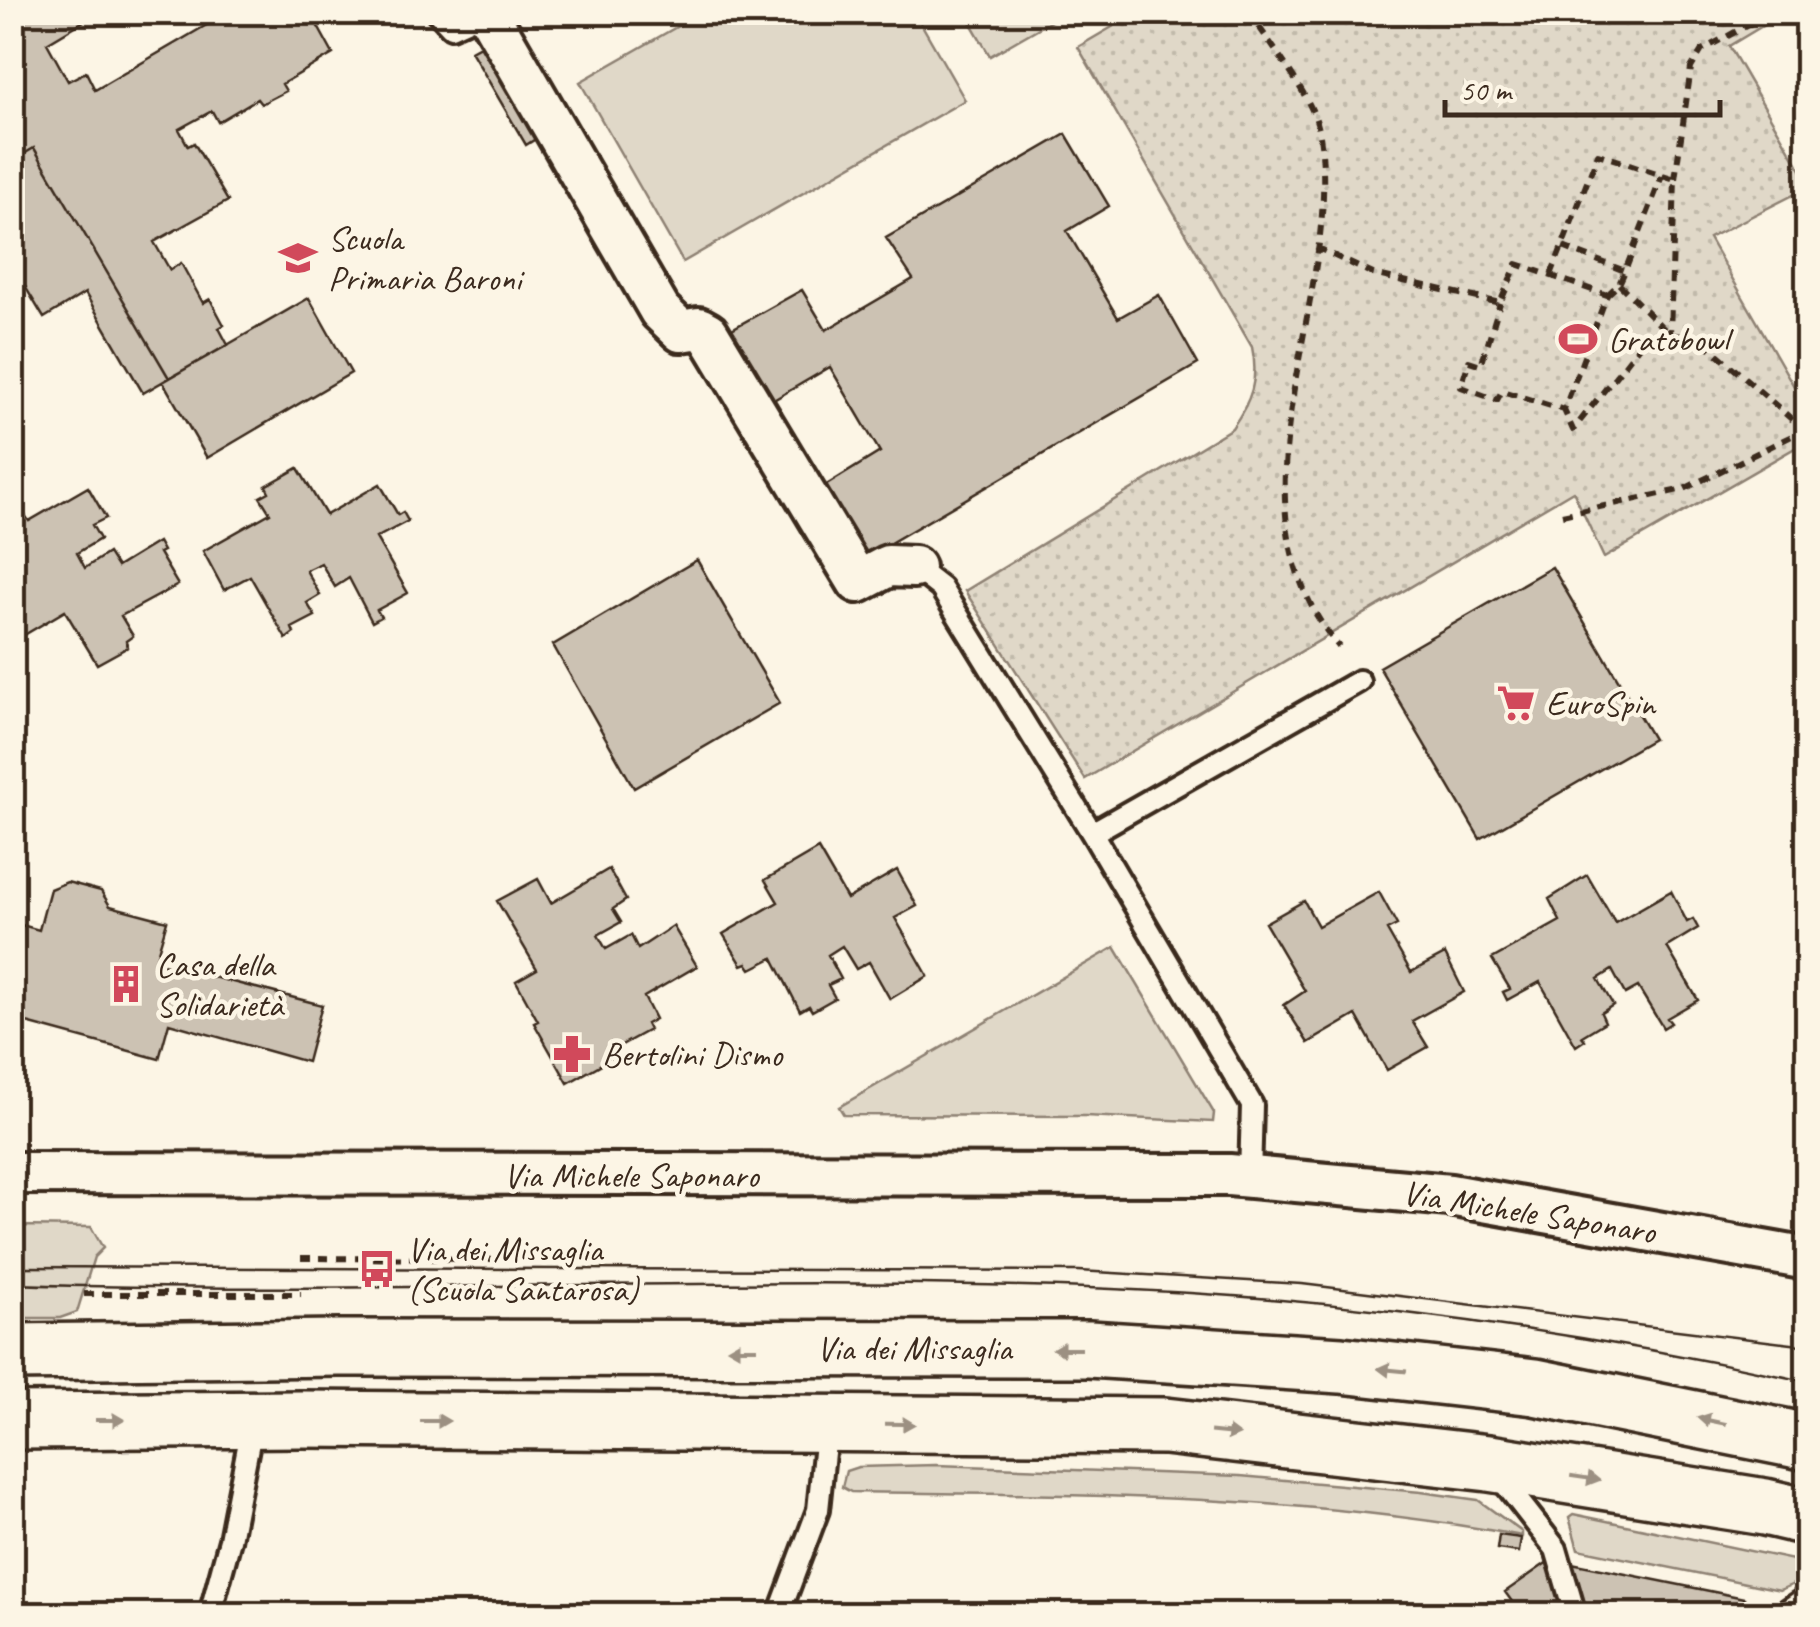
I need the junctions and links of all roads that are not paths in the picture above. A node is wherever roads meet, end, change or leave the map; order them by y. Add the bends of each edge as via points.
1 (437, 12) edge
2 (485, 12) edge
3 (914, 567) joint
4 (1359, 681) dead end
5 (1092, 832) junction
6 (12, 1173) edge
7 (1250, 1177) junction
8 (1808, 1259) edge
9 (12, 1352) edge
10 (253, 1419) junction
11 (12, 1421) edge
12 (827, 1424) junction
13 (1808, 1442) edge
14 (1488, 1463) junction
15 (1808, 1518) edge
16 (1808, 1596) edge
17 (210, 1614) edge
18 (779, 1614) edge
19 (1575, 1614) edge
20 (1782, 1614) edge

1 - 2 lane via 451,27
2 - 3 street via 660,311 680,331 708,333 858,582 888,566
3 - 5 lane via 941,588
4 - 5 lane
5 - 7 lane via 1252,1105
6 - 7 street, Via Michele Saponaro
7 - 8 street, Via Michele Saponaro via 1450,1195
13 -> 9 main road, Via dei Missaglia via 1535,1386 1341,1364 1089,1348
11 -> 10 main road
10 -> 12 main road
10 - 17 lane
12 -> 14 main road via 1165,1426
12 - 18 lane via 818,1510
14 -> 15 main road
14 - 19 lane via 1556,1549
16 - 20 lane

